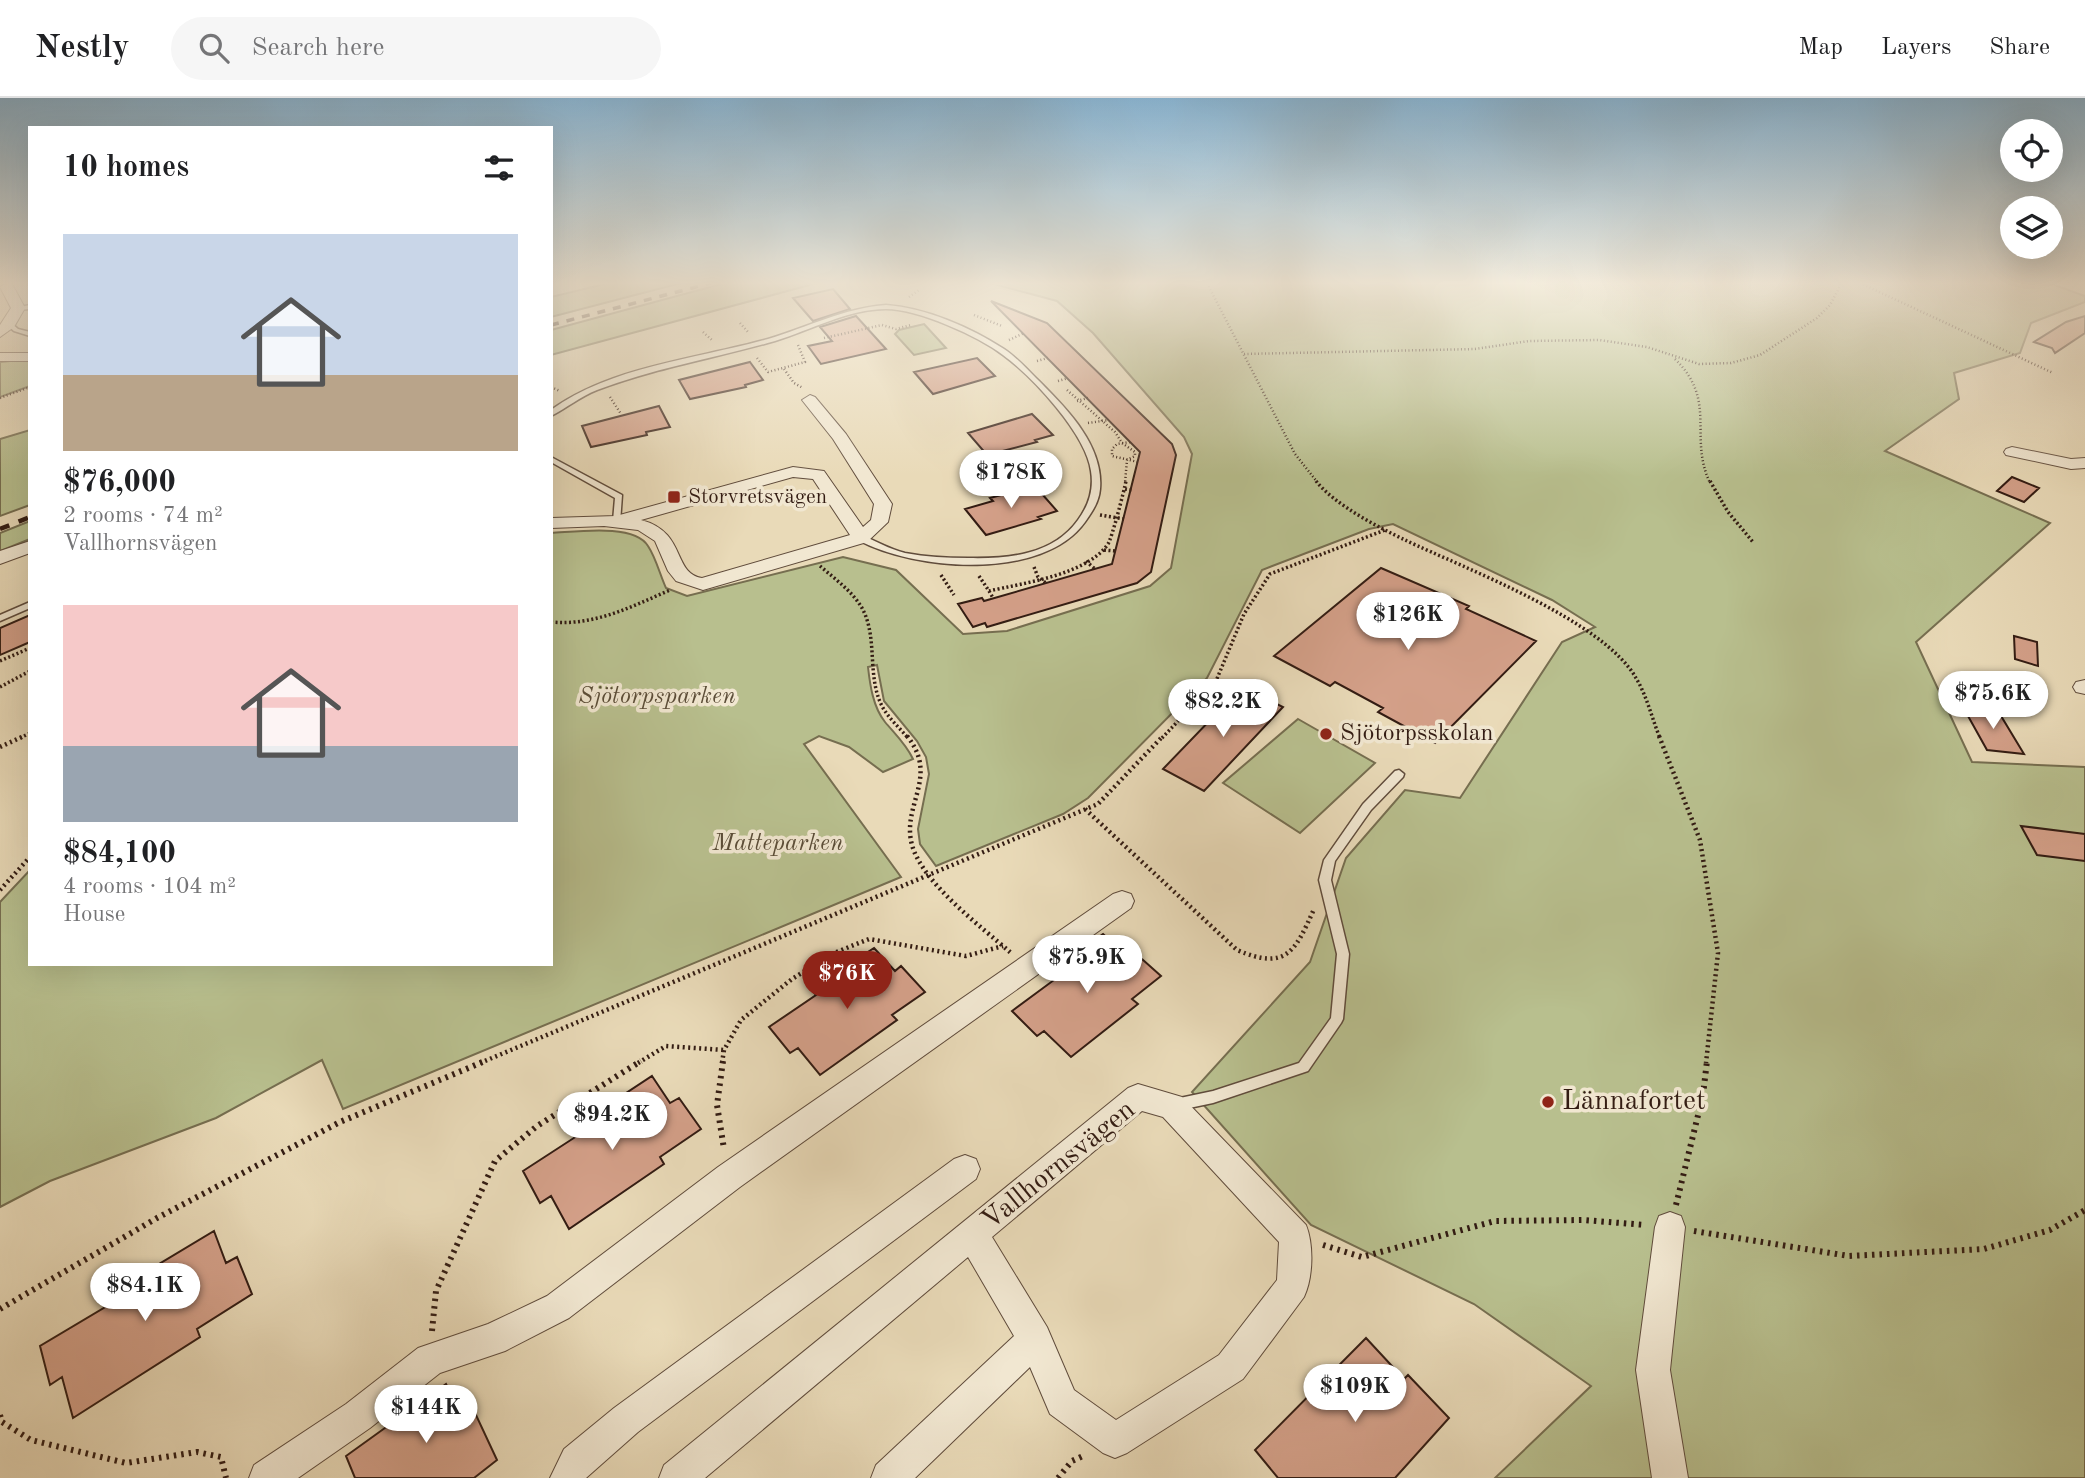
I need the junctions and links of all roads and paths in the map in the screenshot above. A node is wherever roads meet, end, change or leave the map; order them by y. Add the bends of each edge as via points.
1 (740, 347) edge
2 (751, 347) edge
3 (798, 347) edge
4 (996, 347) edge
5 (1241, 347) edge
6 (1486, 347) edge
7 (1648, 347) edge
8 (1772, 347) edge
9 (1994, 347) edge
10 (1244, 354) junction
11 (1672, 356) junction
12 (0, 357) edge
13 (28, 357) edge
14 (1048, 358) dead end
15 (1037, 360) dead end
16 (783, 369) junction
17 (2053, 373) dead end
18 (1068, 378) dead end
19 (1058, 381) dead end
20 (28, 388) edge
21 (808, 395) joint
22 (0, 398) edge
23 (553, 412) edge
24 (1130, 442) dead end
25 (2012, 452) dead end
26 (553, 460) edge
27 (1138, 462) dead end
28 (2085, 464) edge
29 (1125, 489) dead end
30 (1132, 490) dead end
31 (1089, 513) junction
32 (1124, 519) dead end
33 (617, 521) junction
34 (553, 523) edge
35 (1385, 530) junction
36 (861, 538) junction
37 (1753, 542) dead end
38 (28, 547) edge
39 (1103, 550) dead end
40 (1115, 551) dead end
41 (807, 554) junction
42 (1030, 556) junction
43 (0, 558) edge
44 (1086, 561) dead end
45 (1095, 569) dead end
46 (688, 583) junction
47 (1046, 583) dead end
48 (989, 591) dead end
49 (993, 598) dead end
50 (28, 606) edge
51 (0, 618) edge
52 (553, 622) edge
53 (28, 649) edge
54 (0, 662) edge
55 (28, 672) edge
56 (0, 687) edge
57 (28, 734) edge
58 (0, 747) edge
59 (1399, 774) dead end
60 (1085, 809) junction
61 (28, 859) edge
62 (931, 874) junction
63 (1325, 880) junction
64 (0, 890) edge
65 (1122, 901) dead end
66 (1003, 946) junction
67 (1027, 968) junction
68 (724, 1050) junction
69 (1172, 1106) junction
70 (965, 1169) dead end
71 (729, 1177) junction
72 (2085, 1210) edge
73 (1670, 1227) junction
74 (973, 1236) junction
75 (1295, 1236) junction
76 (0, 1309) edge
77 (1034, 1339) junction
78 (430, 1360) junction
79 (0, 1415) edge
80 (226, 1478) edge
81 (267, 1478) edge
82 (568, 1478) edge
83 (677, 1478) edge
84 (889, 1478) edge
85 (1670, 1478) edge

1 - 23 lane via 606,385
2 - 16 path via 768,372
3 - 16 path via 804,362
4 - 31 lane via 1070,415 1084,439 1096,475
5 - 10 path
6 - 10 path
7 - 11 path
8 - 11 path via 1731,363 1699,364
9 - 17 path
10 - 35 path via 1295,454 1324,491
11 - 37 path via 1685,368 1702,408 1699,452 1709,480 1733,520
12 - 13 street
14 - 15 path
16 - 21 path
18 - 19 path
20 - 22 path
21 - 36 street via 883,504 879,522
24 - 27 path via 1117,444 1112,456
25 - 28 street
26 - 33 lane via 620,497
29 - 30 path
31 - 32 path
31 - 42 lane via 1059,542
33 - 34 street
33 - 36 street via 806,472 818,475
33 - 46 street via 658,533 679,575
35 - 60 path via 1270,574 1244,614 1216,681 1098,804
35 - 73 path via 1561,614 1599,638 1636,677 1700,840 1718,953 1703,1095
36 - 41 street
36 - 42 lane via 899,555 931,559 990,561
38 - 43 street
39 - 40 path
41 - 46 street via 703,584
41 - 62 path via 857,600 866,619 879,699 888,719 920,757 911,831 913,849
42 - 47 path via 1038,577
44 - 45 path
46 - 52 path via 609,615 582,622
48 - 49 path
50 - 51 lane
53 - 54 path
55 - 56 path
57 - 58 path
59 - 63 lane via 1367,807 1330,860
60 - 62 path
60 - 63 path via 1237,950 1260,960 1279,959 1300,941
61 - 64 path
62 - 66 path via 962,910
62 - 76 path via 340,1122 157,1218
63 - 69 lane via 1343,954 1337,1019 1303,1067
65 - 67 street
66 - 67 path
66 - 68 path via 966,956 869,939 834,953 792,979 741,1020
67 - 71 street
68 - 71 path via 717,1105
68 - 78 path via 666,1046 537,1126 495,1161 436,1292
69 - 74 street, Vallhornsvägen via 1138,1097
69 - 75 street, Vallhornsvägen
70 - 82 street via 626,1420 576,1461
71 - 78 street via 558,1307 493,1339
72 - 73 path via 2050,1230 1984,1249 1849,1256
73 - 75 path via 1583,1220 1494,1221 1363,1257
73 - 85 street via 1653,1370
74 - 77 street, Vallhornsvägen
74 - 83 street, Vallhornsvägen
75 - 77 street, Vallhornsvägen via 1293,1286 1231,1367 1115,1441 1062,1402
77 - 84 street
78 - 81 street
79 - 80 path via 2,1422 31,1440 126,1463 197,1452 221,1457

